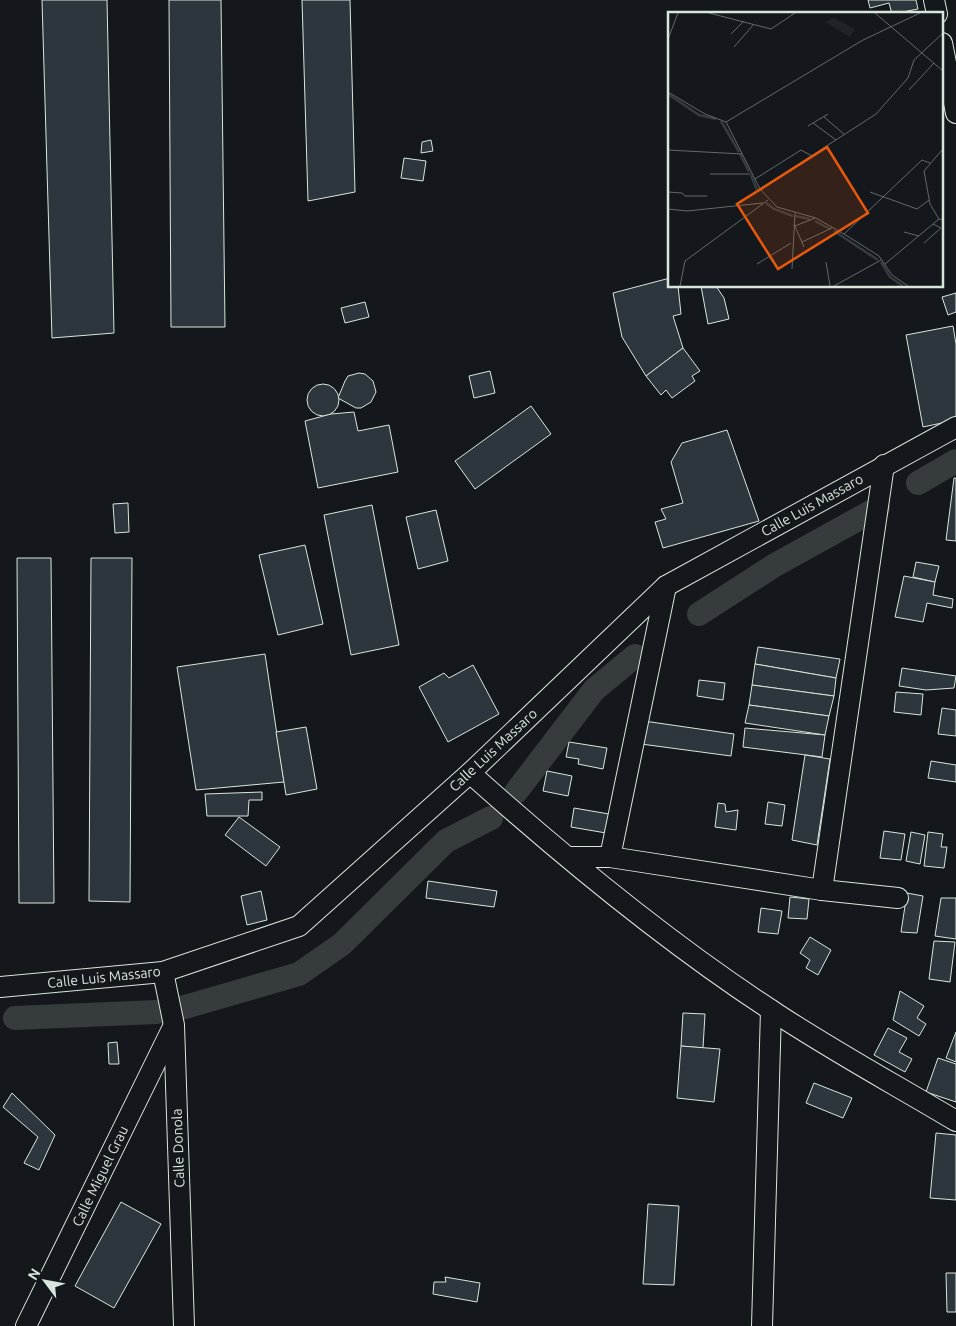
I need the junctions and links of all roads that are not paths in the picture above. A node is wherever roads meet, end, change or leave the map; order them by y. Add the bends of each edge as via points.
1 (944, 53) edge
2 (956, 112) edge
3 (956, 427) edge
4 (884, 465) junction
5 (666, 586) junction
6 (470, 773) junction
7 (568, 857) junction
8 (610, 857) junction
9 (822, 890) junction
10 (898, 898) dead end
11 (163, 972) junction
12 (0, 988) edge
13 (771, 1010) junction
14 (174, 1025) junction
15 (956, 1121) edge
16 (26, 1326) edge
17 (184, 1326) edge
18 (762, 1326) edge

1 - 2 street
3 - 4 street, Calle Luis Massaro
4 - 5 street, Calle Luis Massaro
4 - 9 street
5 - 6 street, Calle Luis Massaro
5 - 8 street
6 - 7 street
6 - 11 street, Calle Luis Massaro via 299,926
7 - 8 street
7 - 13 street via 643,919
8 - 9 street
9 - 10 street
11 - 12 street, Calle Luis Massaro
11 - 14 street, Calle Donola
13 - 15 street
13 - 18 street
14 - 16 street, Calle Miguel Grau
14 - 17 street, Calle Donola

